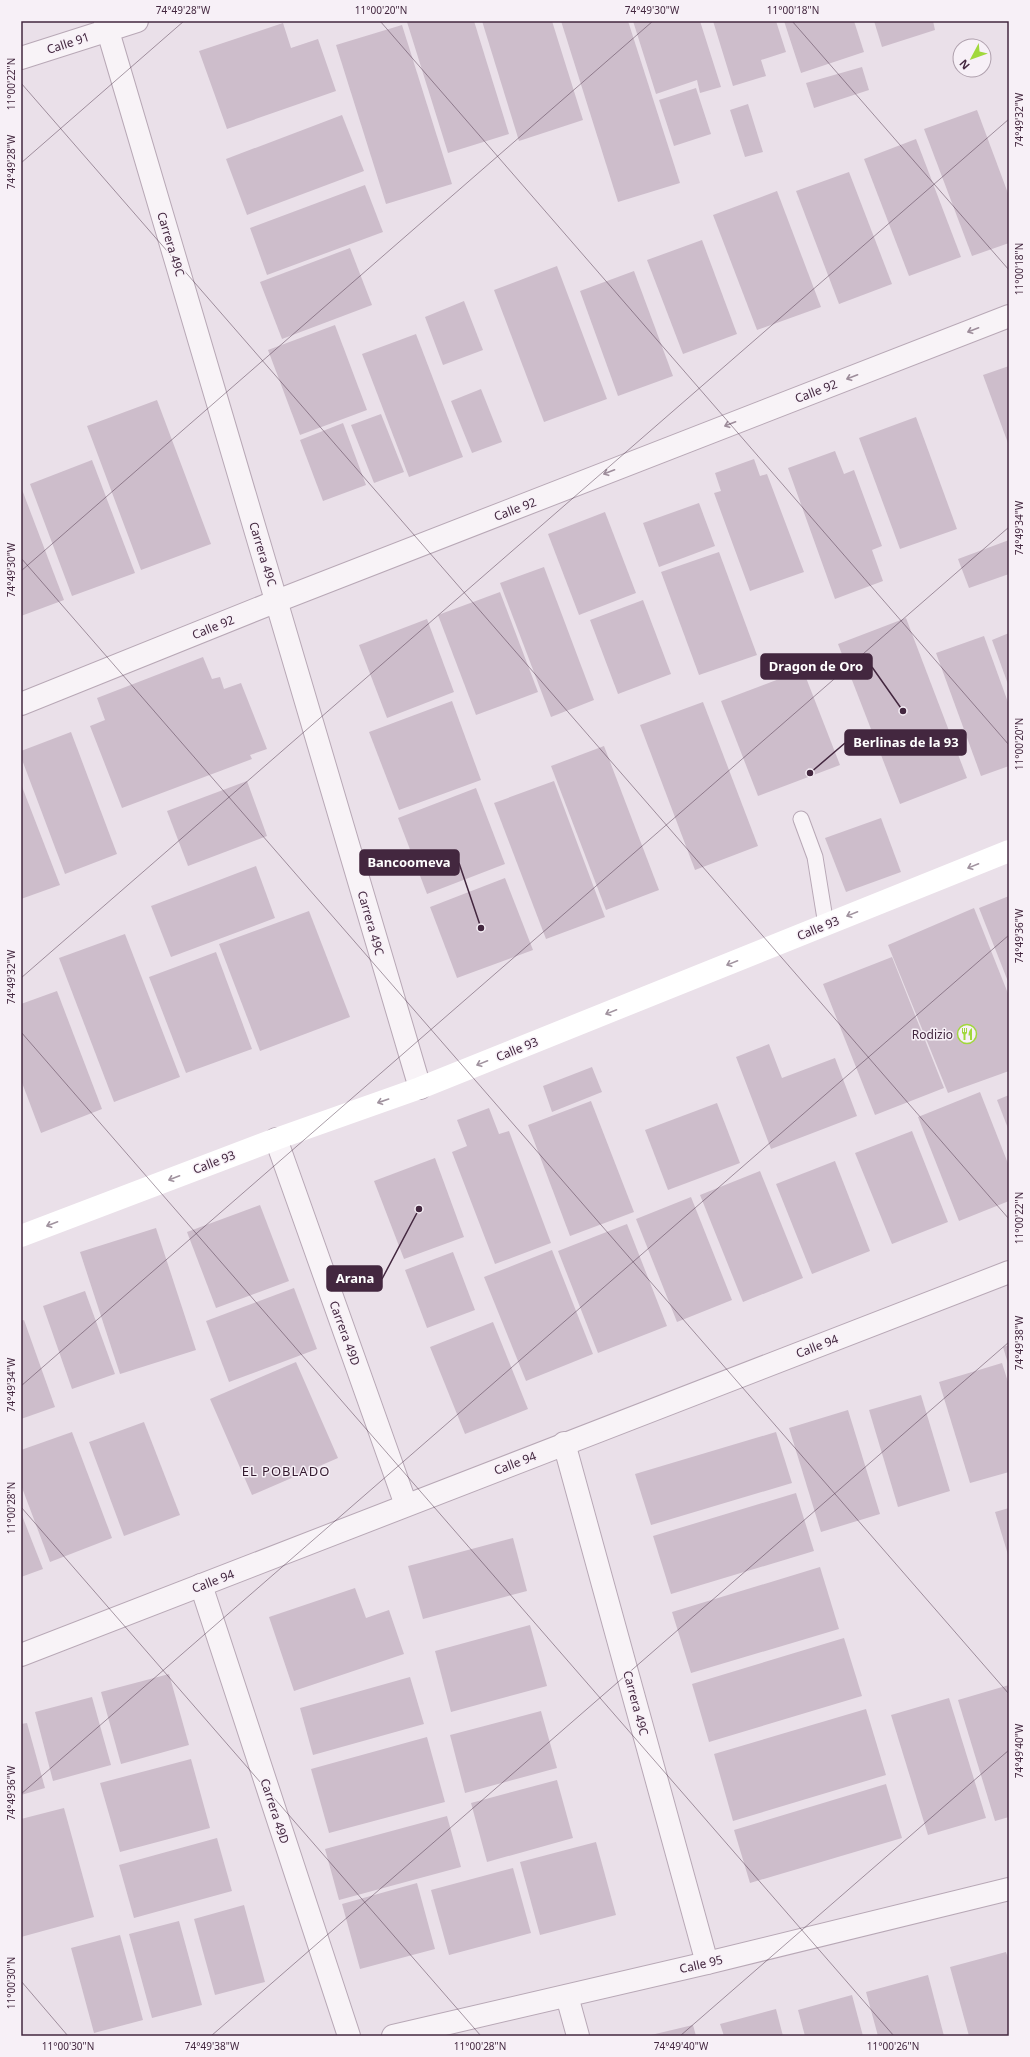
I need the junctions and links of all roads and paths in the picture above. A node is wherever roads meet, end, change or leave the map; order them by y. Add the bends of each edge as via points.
1 (137, 21) edge
2 (106, 26) edge
3 (21, 58) edge
4 (1009, 316) edge
5 (277, 601) junction
6 (21, 704) edge
7 (800, 819) dead end
8 (1009, 851) edge
9 (826, 925) junction
10 (420, 1088) junction
11 (276, 1139) junction
12 (21, 1236) edge
13 (1009, 1272) edge
14 (564, 1443) junction
15 (406, 1505) junction
16 (201, 1585) junction
17 (21, 1655) edge
18 (1009, 1889) edge
19 (707, 1963) junction
20 (567, 1996) junction
21 (349, 2036) edge
22 (393, 2036) edge
23 (578, 2036) edge

1 - 2 street, Calle 91
2 - 3 street, Calle 91
2 - 5 street, Carrera 49C
4 -> 5 street, Calle 92
5 - 6 street, Calle 92
5 - 10 street, Carrera 49C
7 - 9 lane via 815,857
8 -> 9 street, Calle 93
9 -> 10 street, Calle 93
10 -> 11 street, Calle 93
11 -> 12 street, Calle 93
11 - 15 street, Carrera 49D
13 - 14 street, Calle 94
14 - 15 street, Calle 94
14 - 19 street, Carrera 49C
15 - 16 street, Calle 94
16 - 17 street, Calle 94
16 - 21 street, Carrera 49D
18 - 19 street, Calle 95
19 - 20 street, Calle 95
20 - 22 street, Calle 95
20 - 23 street

